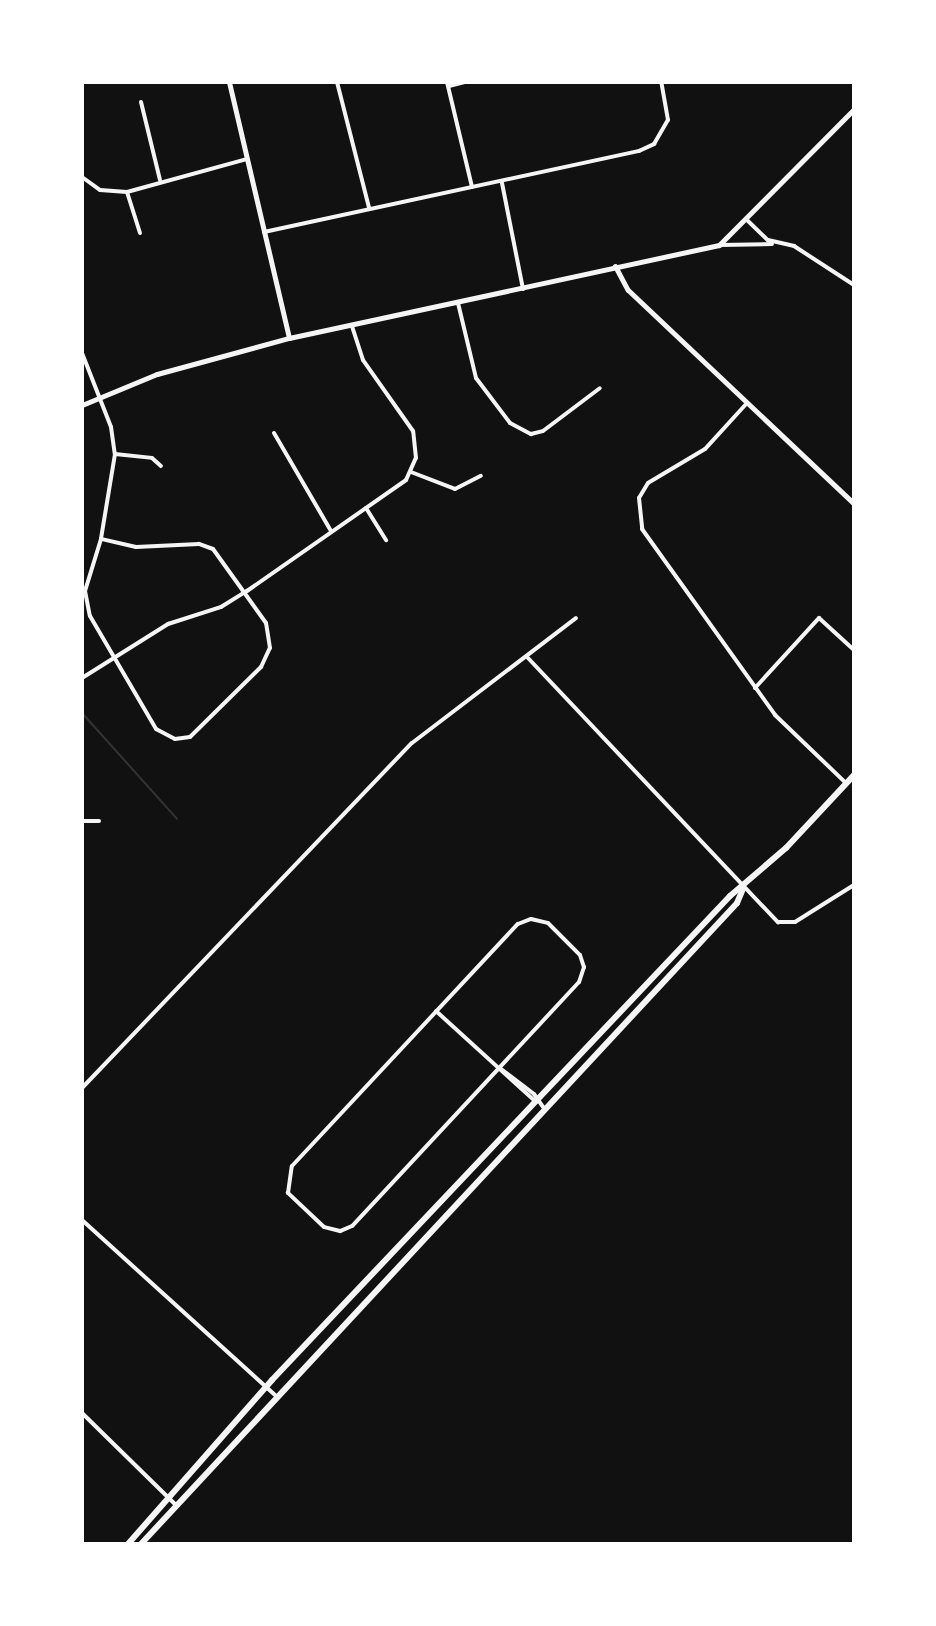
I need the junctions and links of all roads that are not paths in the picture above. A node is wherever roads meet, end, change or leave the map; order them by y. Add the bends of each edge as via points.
1 (229, 82) edge
2 (337, 82) edge
3 (465, 82) edge
4 (661, 82) edge
5 (448, 84) edge
6 (141, 102) dead end
7 (854, 109) edge
8 (248, 159) junction
9 (82, 177) edge
10 (160, 180) junction
11 (502, 183) junction
12 (472, 187) junction
13 (127, 192) junction
14 (369, 208) junction
15 (748, 221) junction
16 (264, 232) junction
17 (140, 233) dead end
18 (777, 244) junction
19 (719, 245) junction
20 (615, 266) junction
21 (854, 285) edge
22 (523, 289) junction
23 (458, 303) junction
24 (352, 326) junction
25 (289, 338) junction
26 (82, 353) edge
27 (600, 388) dead end
28 (100, 398) junction
29 (747, 403) junction
30 (82, 405) edge
31 (274, 433) dead end
32 (115, 454) junction
33 (161, 466) dead end
34 (411, 472) junction
35 (481, 476) dead end
36 (854, 504) edge
37 (366, 508) junction
38 (331, 531) junction
39 (101, 539) junction
40 (386, 540) dead end
41 (84, 591) edge
42 (247, 591) junction
43 (576, 618) dead end
44 (854, 650) edge
45 (110, 658) junction
46 (528, 658) junction
47 (82, 678) edge
48 (755, 688) junction
49 (854, 775) edge
50 (846, 783) junction
51 (82, 821) edge
52 (99, 821) dead end
53 (854, 885) edge
54 (743, 889) junction
55 (436, 1011) junction
56 (499, 1068) junction
57 (82, 1088) edge
58 (536, 1102) junction
59 (545, 1110) junction
60 (82, 1220) edge
61 (264, 1388) junction
62 (276, 1396) junction
63 (82, 1413) edge
64 (165, 1497) junction
65 (175, 1504) junction
66 (128, 1544) edge
67 (141, 1544) edge

1 - 8 main road
2 - 14 street
3 - 5 street
4 - 11 street via 669,109 664,132 639,151
5 - 12 street
6 - 10 street
7 - 15 main road
8 - 10 street
8 - 16 main road
9 - 13 street via 94,187
10 - 13 street
11 - 12 street
11 - 22 street
12 - 14 street
13 - 17 street
14 - 16 street
15 - 18 street
15 - 19 main road
16 - 25 main road
18 - 19 street
18 - 21 street via 794,246
19 - 20 main road
20 - 22 main road
20 - 29 main road via 628,290
22 - 23 main road
23 - 24 main road
23 - 27 street via 476,378 510,423 531,434 543,431
24 - 25 main road
24 - 34 street via 363,360 413,431 416,458
25 - 28 main road via 157,374
26 - 28 street
28 - 30 main road
28 - 32 street
29 - 36 main road
29 - 48 street via 705,449 648,483 639,498 642,529
31 - 38 street
32 - 33 street via 152,458
32 - 39 street
34 - 35 street via 455,489
34 - 37 street
37 - 38 street
37 - 40 street
38 - 42 street
39 - 41 street
39 - 42 street via 136,547 199,544 221,556
41 - 45 street via 94,629
42 - 45 street via 221,607 168,624
42 - 45 street via 269,636 261,667 202,730 175,739 156,729
43 - 46 street
44 - 48 street via 819,618
45 - 47 street
46 - 54 street
46 - 57 street via 412,743
48 - 50 street via 775,715
49 - 50 main road
50 - 54 main road
51 - 52 street
53 - 54 street via 795,922 778,922
54 - 58 main road via 720,906
54 - 59 main road via 737,903
55 - 56 street
55 - 56 street via 518,924 531,919 548,923 580,955 584,967 579,982
55 - 56 street via 292,1166 288,1193 324,1227 340,1231 352,1226
56 - 58 street
58 - 59 street
58 - 61 main road
59 - 62 main road
60 - 61 street
61 - 62 street
61 - 64 main road
62 - 65 main road
63 - 64 street
64 - 65 street
64 - 66 main road
65 - 67 main road

